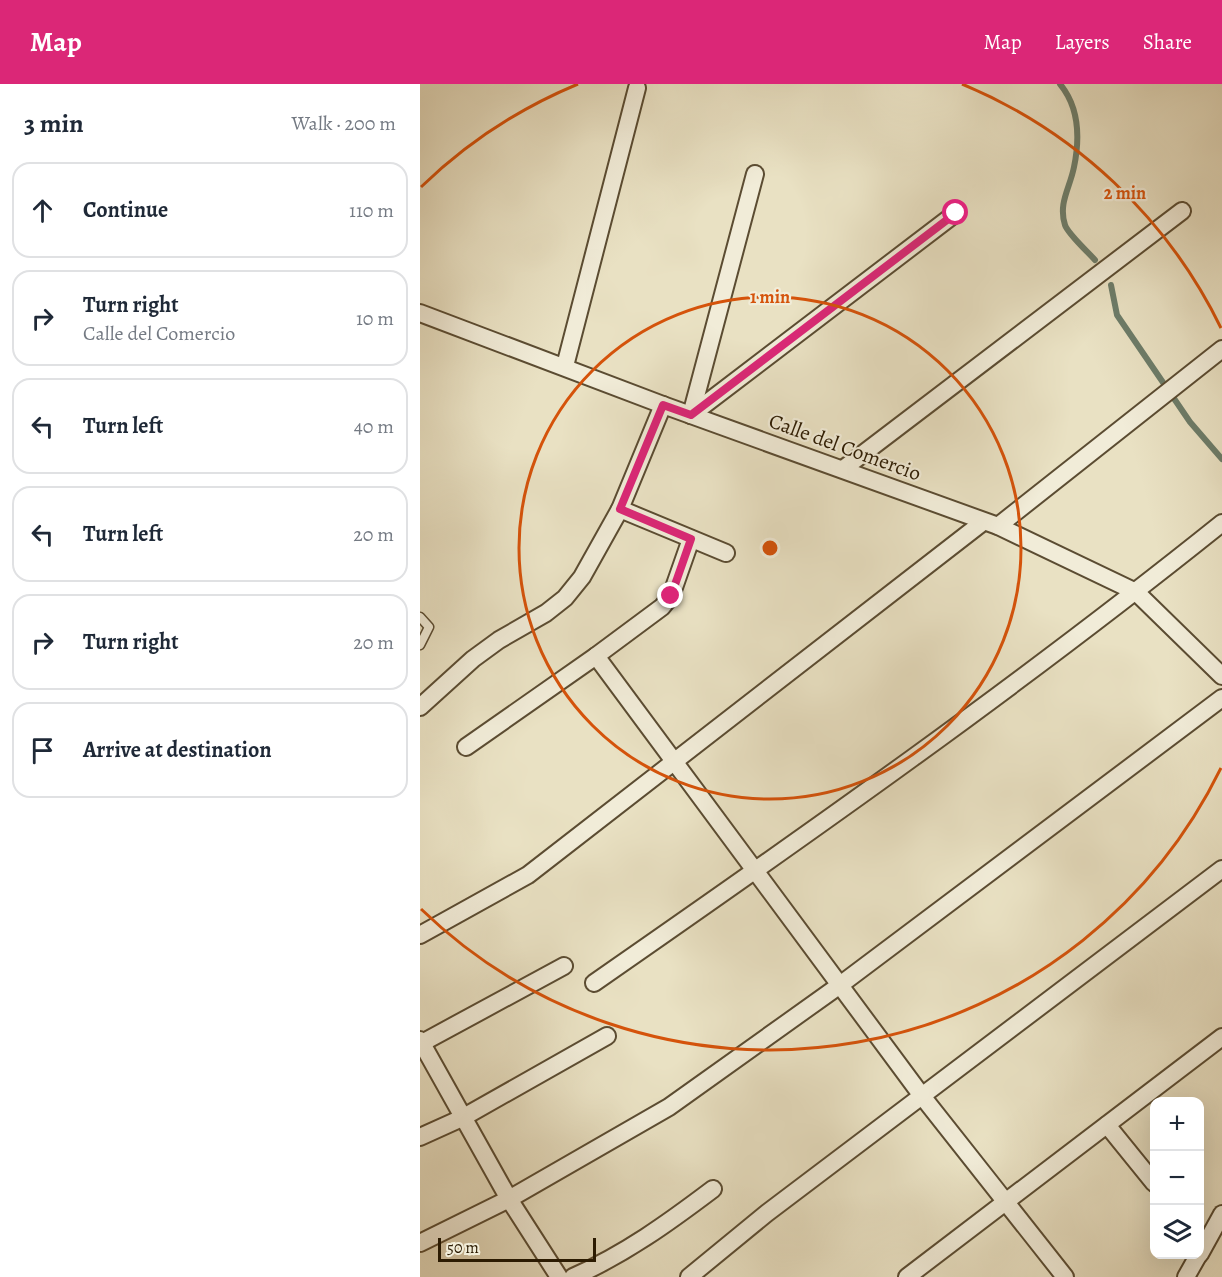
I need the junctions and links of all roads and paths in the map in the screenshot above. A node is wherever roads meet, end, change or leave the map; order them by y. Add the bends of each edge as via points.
1 (637, 88) dead end
2 (755, 174) dead end
3 (1182, 211) dead end
4 (956, 213) dead end
5 (420, 313) edge
6 (1222, 349) edge
7 (565, 366) junction
8 (663, 405) junction
9 (691, 415) junction
10 (843, 469) junction
11 (620, 509) junction
12 (1222, 523) edge
13 (990, 524) junction
14 (691, 539) junction
15 (726, 553) dead end
16 (1136, 592) junction
17 (420, 617) edge
18 (420, 645) edge
19 (596, 656) junction
20 (1222, 676) edge
21 (1222, 698) edge
22 (420, 707) edge
23 (466, 747) dead end
24 (674, 761) junction
25 (1222, 869) edge
26 (755, 871) junction
27 (420, 935) edge
28 (564, 966) dead end
29 (594, 983) dead end
30 (840, 985) junction
31 (607, 1036) dead end
32 (1222, 1037) edge
33 (420, 1042) edge
34 (921, 1096) junction
35 (462, 1118) junction
36 (1107, 1125) junction
37 (420, 1137) edge
38 (1150, 1177) edge
39 (713, 1189) dead end
40 (509, 1199) junction
41 (1004, 1204) junction
42 (1222, 1214) edge
43 (1204, 1242) edge
44 (420, 1243) edge
45 (1195, 1259) edge
46 (559, 1277) edge
47 (573, 1277) edge
48 (689, 1277) edge
49 (907, 1277) edge
50 (1065, 1277) edge
51 (1186, 1277) edge

1 - 7 street
2 - 9 street
3 - 10 street
4 - 9 street
5 - 7 street, Calle del Comercio
6 - 13 street
7 - 8 street, Calle del Comercio
8 - 9 street, Calle del Comercio
8 - 11 street
9 - 10 street, Calle del Comercio
10 - 13 street, Calle del Comercio
11 - 14 street
11 - 22 street via 582,577 565,598 473,659
12 - 16 street
13 - 16 street, Calle del Comercio
13 - 24 street
14 - 15 street
14 - 19 street via 671,596
16 - 20 street, Calle del Comercio
16 - 26 street
17 - 18 lane via 429,627
19 - 23 street
19 - 24 street
21 - 30 street
24 - 26 street
24 - 27 street via 528,875
25 - 34 street
26 - 29 street
26 - 30 street
28 - 33 street
30 - 34 street
30 - 40 street via 669,1107
31 - 35 street
32 - 36 street
33 - 35 street
34 - 41 street
34 - 48 street
35 - 37 street
35 - 40 street
36 - 38 street
36 - 41 street
39 - 47 street via 653,1234
40 - 44 street
40 - 46 street
41 - 49 street
41 - 50 street
42 - 43 street
45 - 51 street

